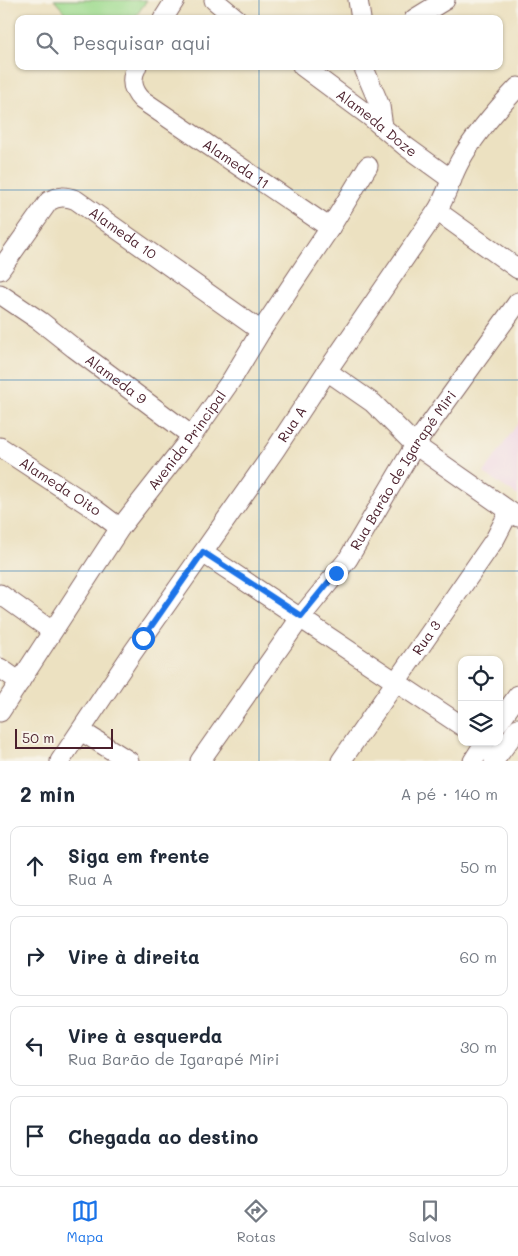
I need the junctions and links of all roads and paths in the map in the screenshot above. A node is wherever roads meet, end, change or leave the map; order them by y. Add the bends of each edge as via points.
1 (174, 0) edge
2 (214, 0) edge
3 (358, 0) edge
4 (446, 0) edge
5 (165, 15) edge
6 (232, 15) edge
7 (360, 15) edge
8 (421, 15) edge
9 (135, 70) edge
10 (307, 70) edge
11 (365, 70) edge
12 (518, 87) edge
13 (383, 127) junction
14 (368, 166) dead end
15 (452, 180) junction
16 (437, 211) junction
17 (330, 228) junction
18 (518, 269) edge
19 (0, 270) edge
20 (0, 294) edge
21 (518, 302) edge
22 (261, 330) junction
23 (326, 371) junction
24 (192, 436) junction
25 (415, 444) junction
26 (0, 447) edge
27 (514, 515) edge
28 (120, 528) junction
29 (203, 552) junction
30 (0, 594) edge
31 (301, 616) junction
32 (52, 631) junction
33 (0, 668) edge
34 (20, 682) junction
35 (395, 682) junction
36 (518, 695) edge
37 (0, 712) edge
38 (503, 716) edge
39 (458, 723) edge
40 (518, 728) edge
41 (81, 731) junction
42 (482, 746) edge
43 (487, 746) edge
44 (60, 761) edge
45 (129, 761) edge
46 (200, 761) edge
47 (341, 761) edge
48 (473, 761) edge
49 (494, 761) edge

1 - 5 street
2 - 6 street
3 - 7 street
4 - 8 street
9 - 17 street, Alameda 11 via 134,92 142,100
10 - 13 street, Alameda Doze
11 - 13 street via 380,106
12 - 15 street, Rua A via 486,124 460,161
13 - 15 street, Alameda Doze
14 - 17 street, Avenida Principal
15 - 16 street, Rua A
16 - 18 street
16 - 23 street, Rua A
17 - 22 street, Avenida Principal
19 - 22 street, Alameda 10 via 49,201 68,197
20 - 24 street, Alameda 9
21 - 25 street, Rua Barão de Igarapé Miri
22 - 24 street, Avenida Principal
23 - 25 street via 373,403
23 - 29 street, Rua A
24 - 28 street, Avenida Principal
25 - 27 street
25 - 31 street, Rua Barão de Igarapé Miri via 348,559
26 - 28 street, Alameda Oito
27 - 35 street, Rua 3
28 - 32 street, Avenida Principal
29 - 31 street
29 - 41 street, Rua A
30 - 32 street
31 - 35 street
31 - 46 street, Rua Barão de Igarapé Miri
32 - 34 street, Avenida Principal
33 - 34 street
34 - 37 street, Avenida Principal
35 - 39 street
35 - 47 street, Rua 3
36 - 38 street
40 - 49 street
41 - 44 street, Rua A
41 - 45 street
42 - 48 street
43 - 49 street

